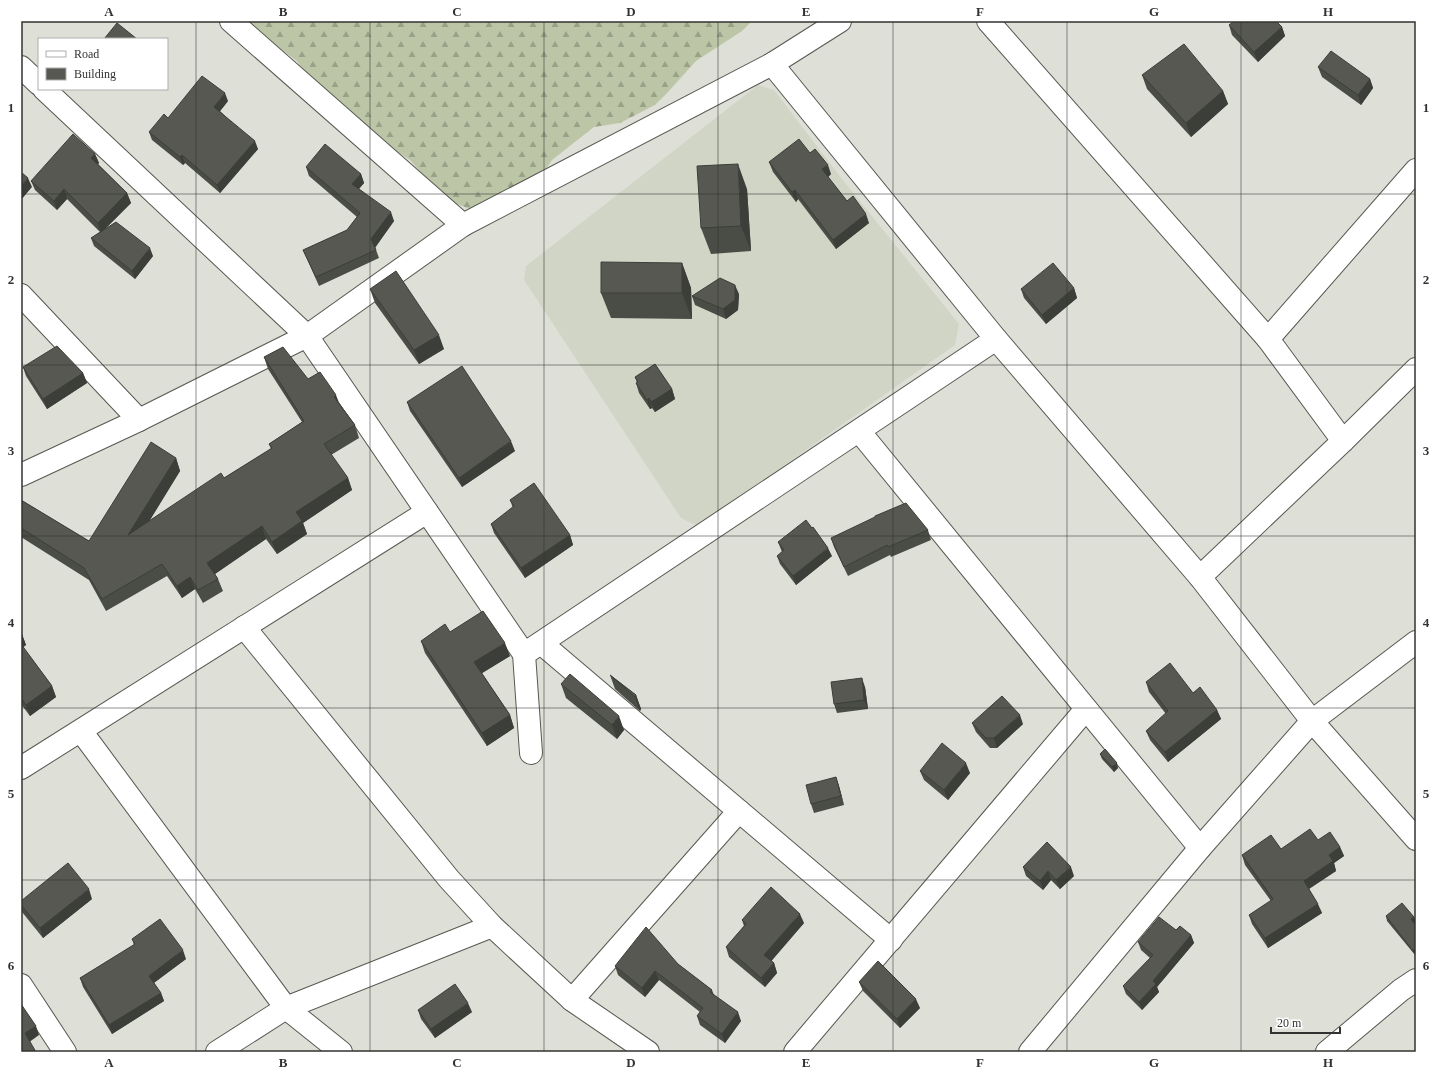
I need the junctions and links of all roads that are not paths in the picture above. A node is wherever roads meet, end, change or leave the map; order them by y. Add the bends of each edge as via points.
1 (231, 21) edge
2 (840, 21) edge
3 (988, 21) edge
4 (772, 64) junction
5 (21, 67) edge
6 (38, 83) edge
7 (45, 90) edge
8 (1416, 170) edge
9 (463, 225) junction
10 (21, 295) edge
11 (307, 336) junction
12 (996, 339) junction
13 (1268, 339) junction
14 (1416, 368) edge
15 (139, 420) junction
16 (859, 431) junction
17 (1344, 441) junction
18 (21, 475) edge
19 (427, 512) junction
20 (1200, 577) junction
21 (244, 627) junction
22 (1415, 644) edge
23 (533, 648) junction
24 (1086, 709) junction
25 (1312, 721) junction
26 (81, 730) junction
27 (531, 753) dead end
28 (21, 768) edge
29 (739, 811) junction
30 (1416, 839) edge
31 (1200, 848) junction
32 (492, 926) junction
33 (891, 940) junction
34 (1416, 980) edge
35 (21, 985) edge
36 (572, 1000) junction
37 (286, 1008) junction
38 (66, 1052) edge
39 (217, 1052) edge
40 (341, 1052) edge
41 (648, 1052) edge
42 (795, 1052) edge
43 (1030, 1052) edge
44 (1327, 1052) edge

1 - 9 street
2 - 4 street
3 - 13 street
4 - 9 street
4 - 12 street
5 - 6 street
7 - 11 street
8 - 13 street
9 - 11 street
10 - 15 street
11 - 15 street
11 - 19 street
12 - 16 street
12 - 20 street
13 - 17 street
14 - 17 street
15 - 18 street
16 - 23 street
16 - 24 street
17 - 20 street
19 - 21 street
19 - 23 street
20 - 25 street
21 - 26 street
21 - 32 street via 449,880
22 - 25 street
23 - 27 street
23 - 29 street
24 - 31 street
24 - 33 street
25 - 30 street
25 - 31 street
26 - 28 street
26 - 37 street
29 - 33 street
29 - 36 street
31 - 43 street
32 - 36 street
32 - 37 street
33 - 42 street
34 - 44 street
35 - 38 street
36 - 41 street
37 - 39 street
37 - 40 street

